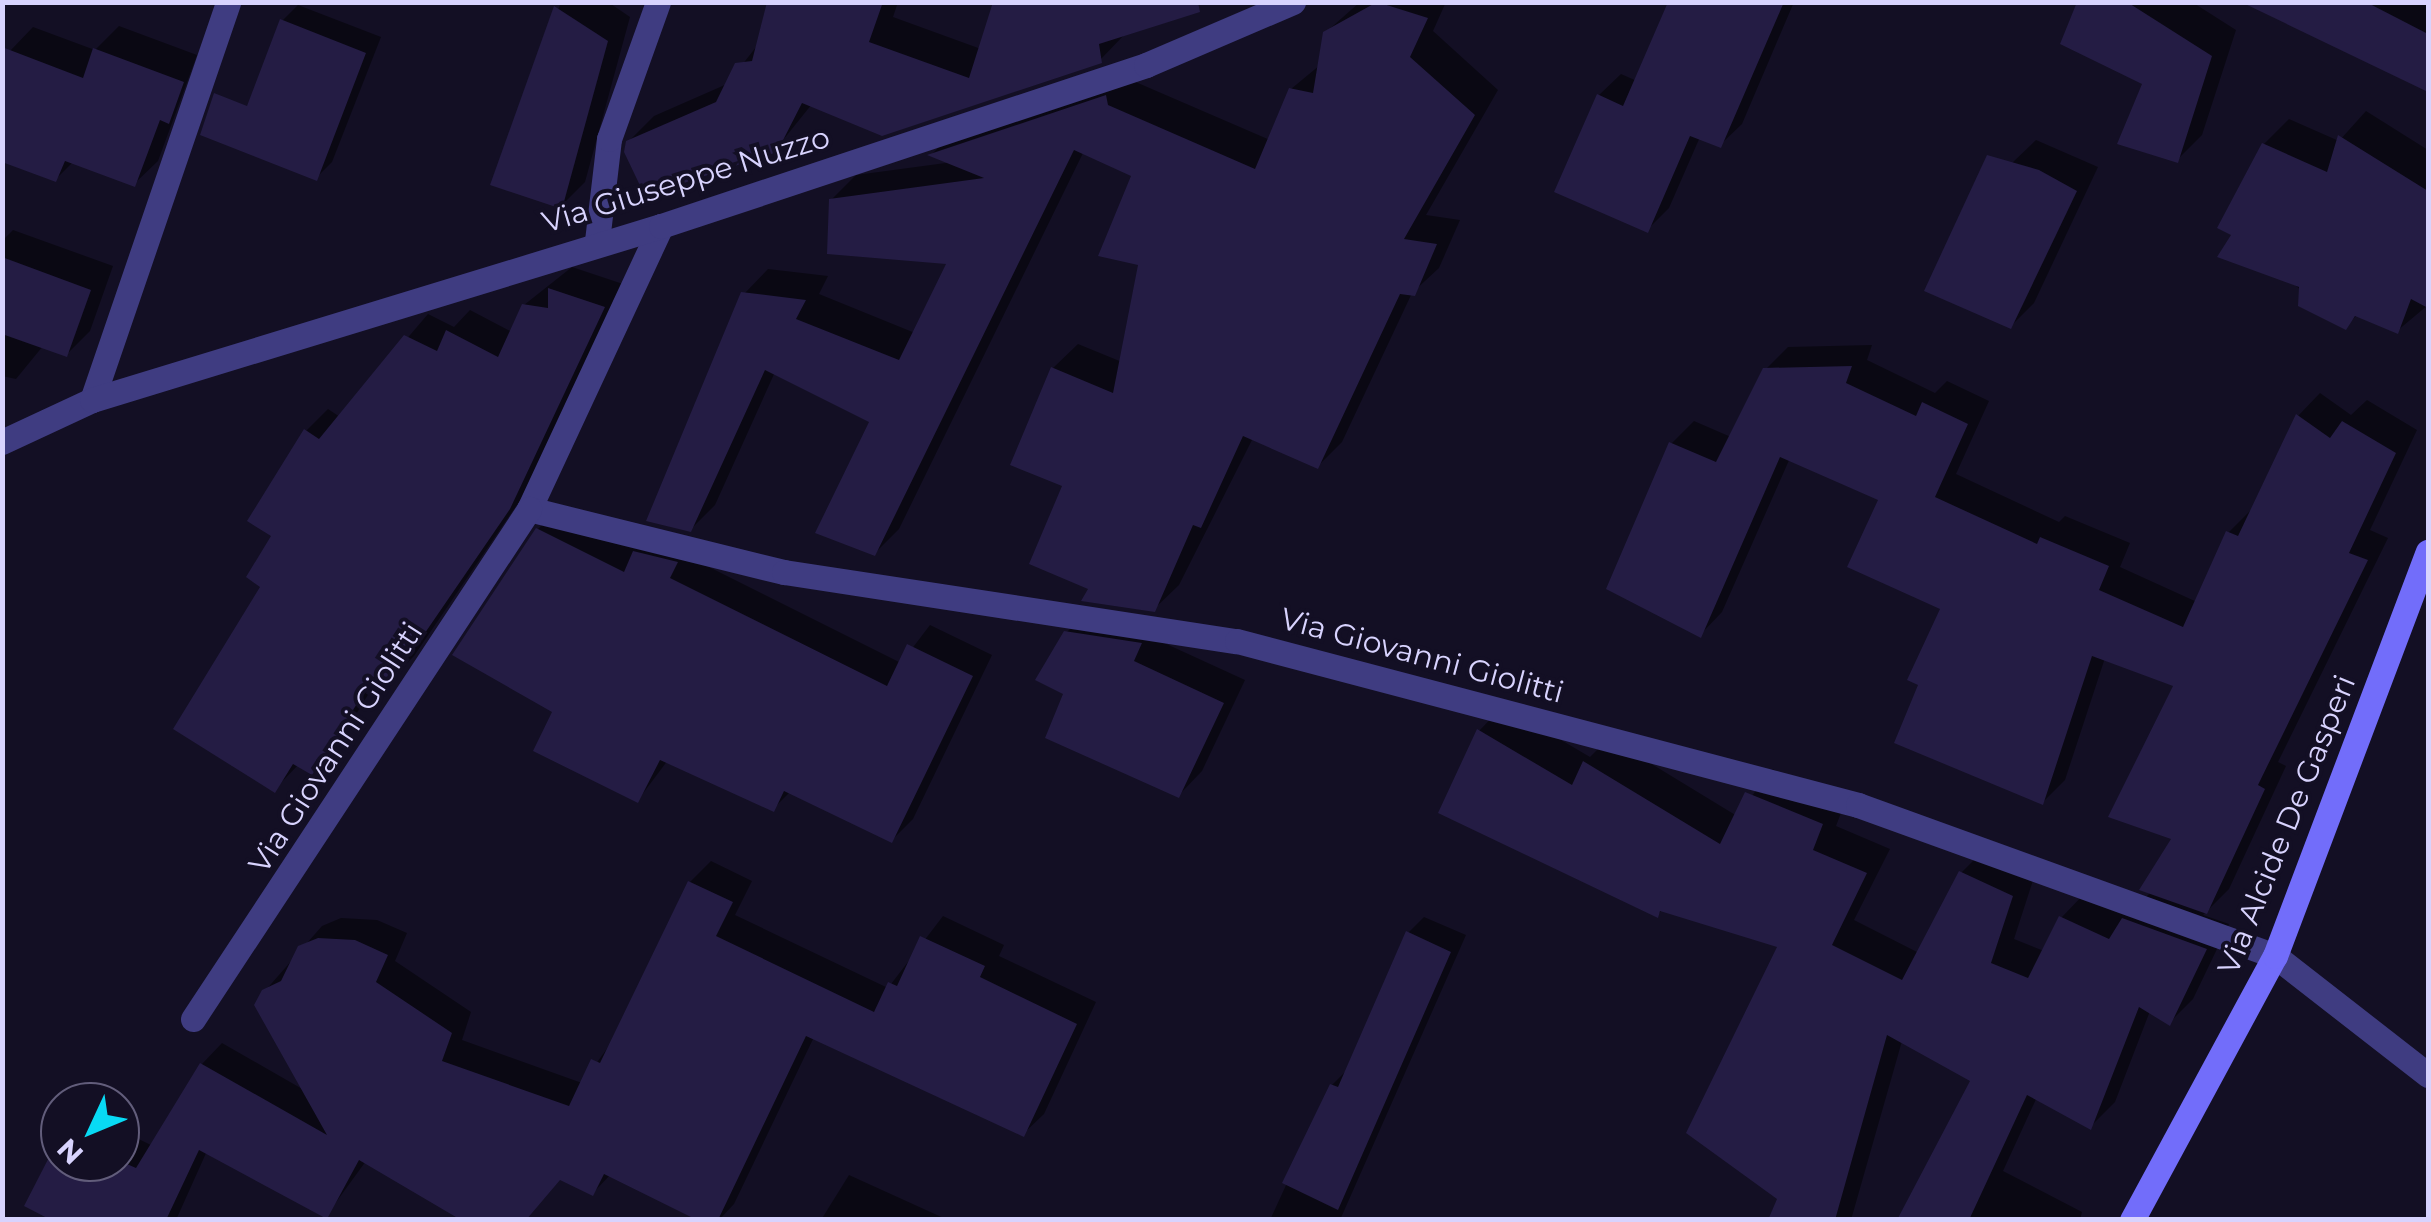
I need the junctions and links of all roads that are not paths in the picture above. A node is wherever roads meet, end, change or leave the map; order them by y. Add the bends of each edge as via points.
1 (228, 2) edge
2 (658, 2) edge
3 (1292, 2) edge
4 (661, 226) junction
5 (597, 242) junction
6 (92, 400) junction
7 (2, 442) edge
8 (529, 510) junction
9 (2428, 552) edge
10 (2276, 956) junction
11 (193, 1019) dead end
12 (2428, 1074) edge
13 (2132, 1220) edge

1 - 6 street
2 - 5 street via 609,139
3 - 4 street, Via Giuseppe Nuzzo via 1146,64
4 - 5 street, Via Giuseppe Nuzzo
4 - 8 street, Via Giovanni Giolitti
5 - 6 street, Via Giuseppe Nuzzo
6 - 7 street, Via Giuseppe Nuzzo
8 - 10 street, Via Giovanni Giolitti via 784,572 888,583 1256,646 1858,804
8 - 11 street, Via Giovanni Giolitti via 374,754
9 - 10 main road, Via Alcide De Gasperi
10 - 12 street, Via Giovanni Giolitti
10 - 13 main road, Via Alcide De Gasperi

